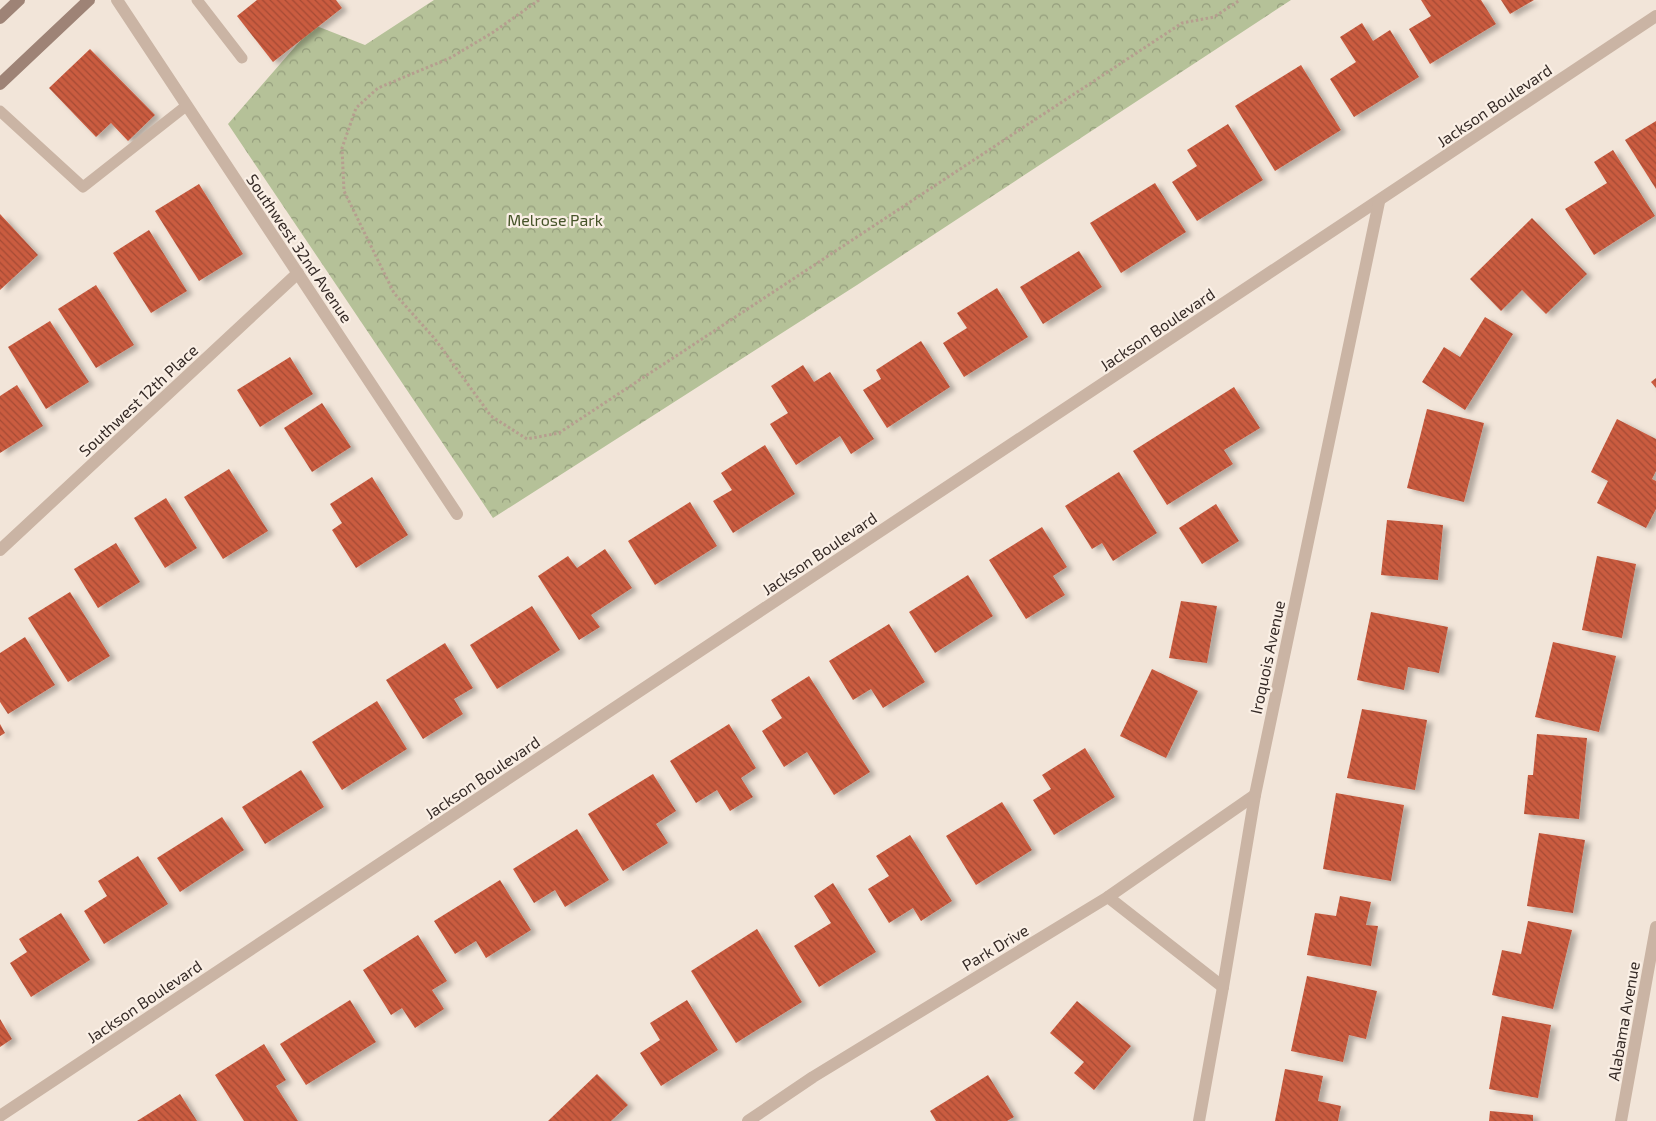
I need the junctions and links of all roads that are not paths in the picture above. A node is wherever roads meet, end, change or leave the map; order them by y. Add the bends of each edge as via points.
1 (19, 0) edge
2 (89, 0) edge
3 (117, 0) edge
4 (197, 0) edge
5 (1656, 16) edge
6 (0, 18) edge
7 (242, 58) dead end
8 (0, 84) edge
9 (186, 106) junction
10 (0, 111) edge
11 (1379, 202) junction
12 (298, 273) junction
13 (457, 514) dead end
14 (0, 550) edge
15 (1255, 795) junction
16 (1108, 897) junction
17 (1656, 927) edge
18 (1223, 987) junction
19 (0, 1116) edge
20 (748, 1121) edge
21 (1198, 1121) edge
22 (1621, 1121) edge

1 - 6 main road
2 - 8 main road
3 - 9 street, Southwest 32nd Avenue
4 - 7 lane
5 - 11 street, Jackson Boulevard
9 - 10 lane via 83,187
9 - 12 street, Southwest 32nd Avenue
11 - 15 street, Iroquois Avenue
11 - 19 street, Jackson Boulevard
12 - 13 street, Southwest 32nd Avenue
12 - 14 street, Southwest 12th Place
15 - 16 street, Park Drive
15 - 18 street, Iroquois Avenue
16 - 18 street
16 - 20 street, Park Drive via 821,1072
17 - 22 street, Alabama Avenue
18 - 21 street, Iroquois Avenue

